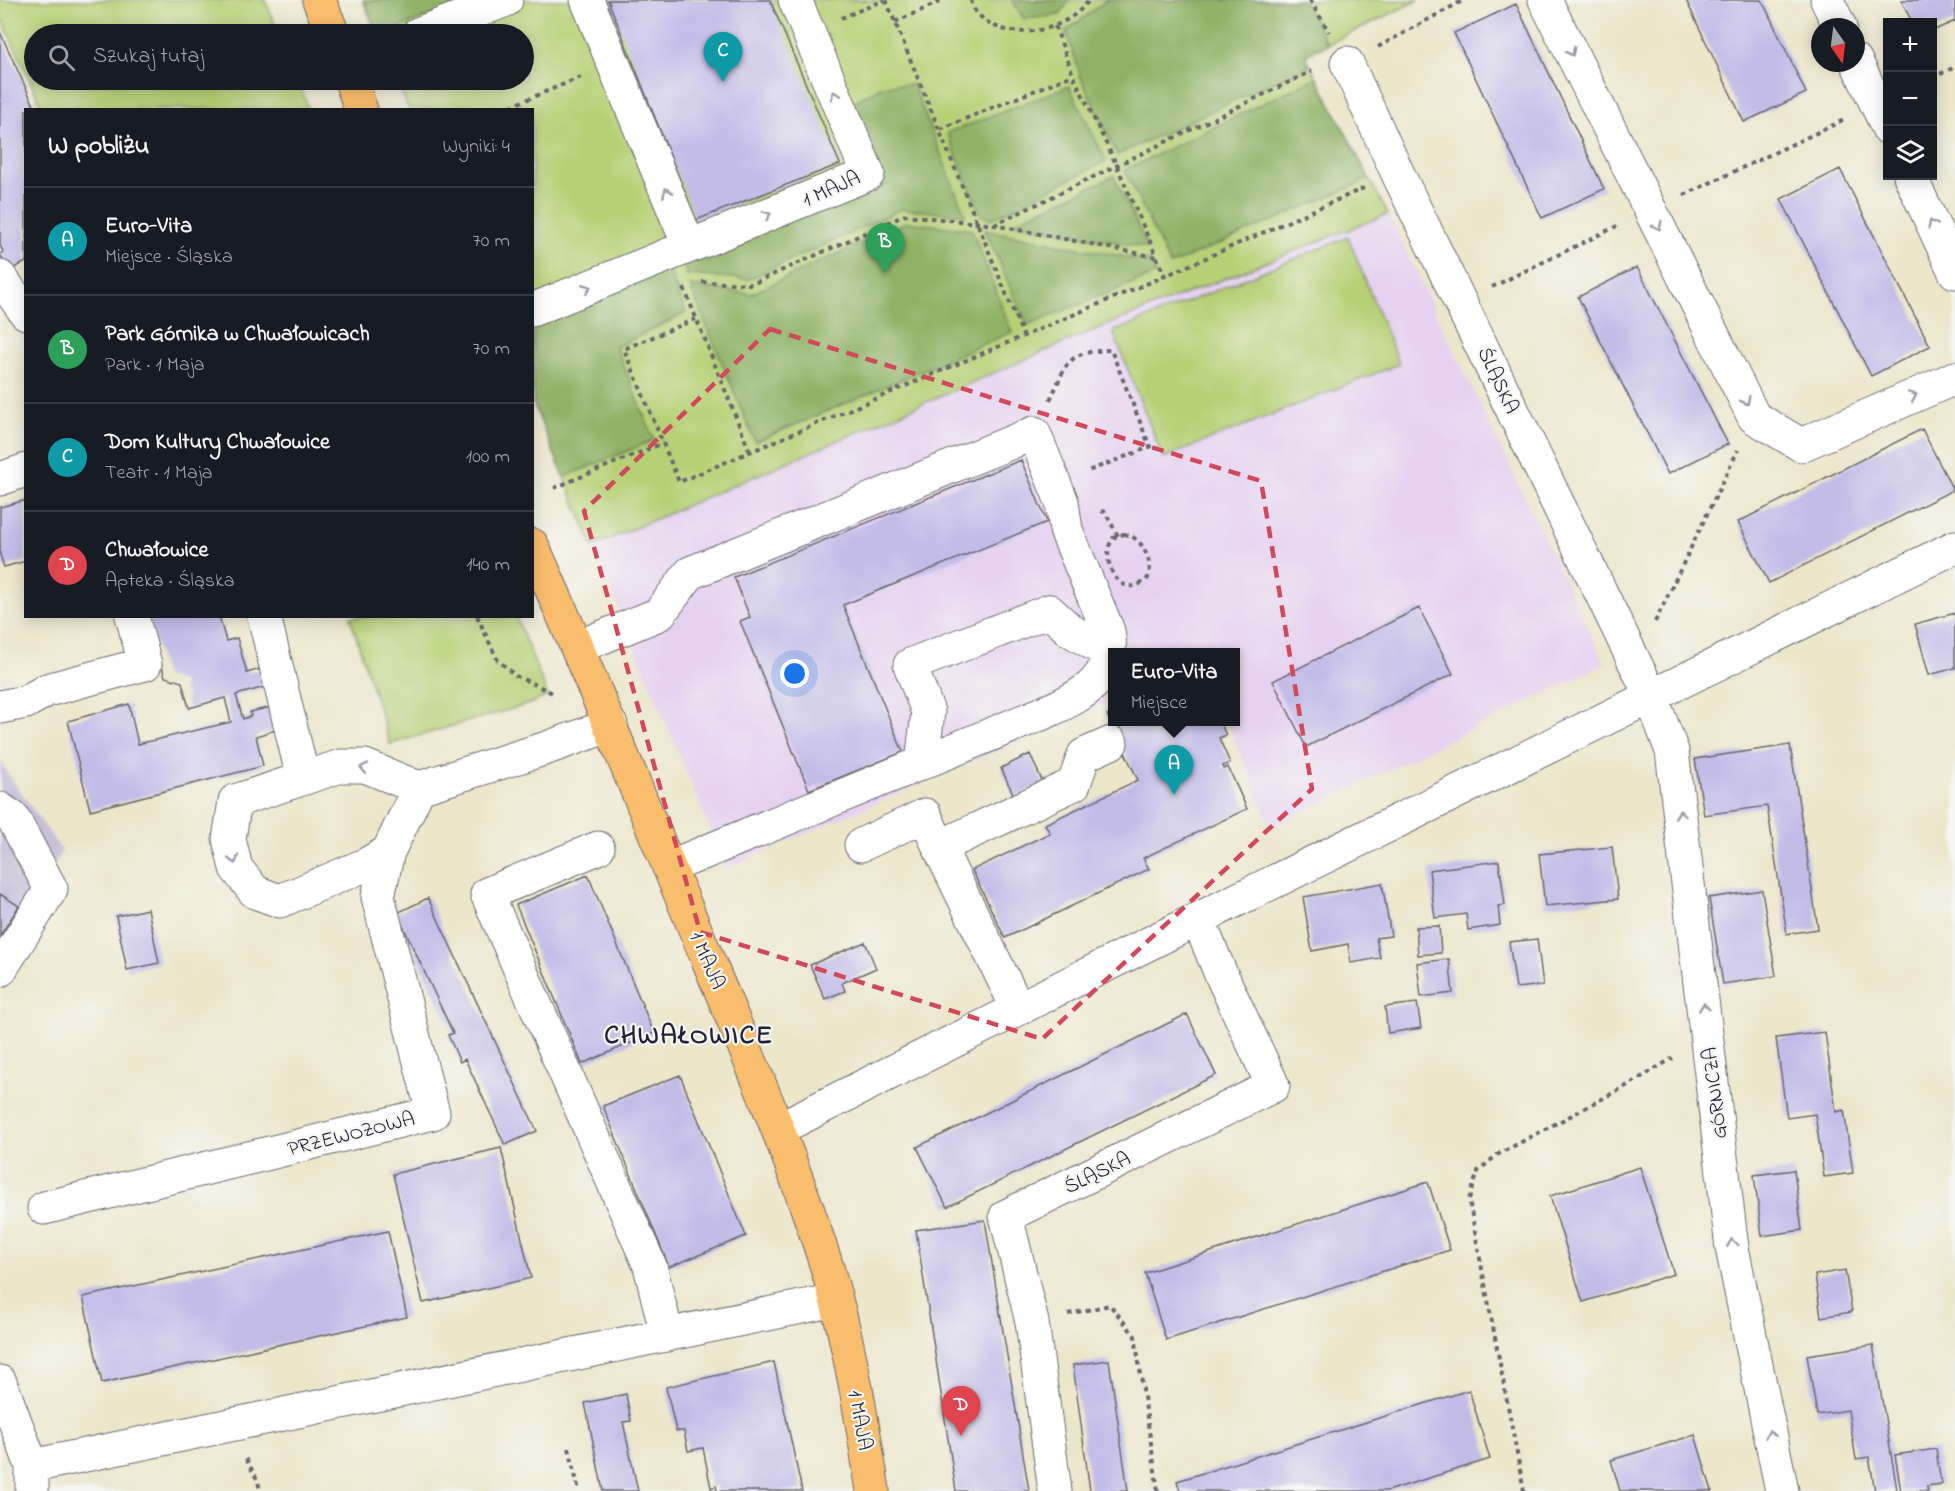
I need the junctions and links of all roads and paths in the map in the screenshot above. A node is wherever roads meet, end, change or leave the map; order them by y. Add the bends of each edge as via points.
1 (319, 0) edge
2 (506, 0) edge
3 (588, 0) edge
4 (795, 0) edge
5 (885, 0) edge
6 (944, 0) edge
7 (971, 0) edge
8 (1089, 0) edge
9 (1464, 0) edge
10 (1545, 0) edge
11 (1827, 0) edge
12 (1455, 2) edge
13 (1836, 18) edge
14 (895, 22) junction
15 (329, 24) edge
16 (444, 24) edge
17 (1056, 26) junction
18 (808, 31) junction
19 (615, 63) junction
20 (1347, 63) junction
21 (1955, 67) edge
22 (1861, 72) edge
23 (1073, 75) junction
24 (1937, 76) edge
25 (354, 90) edge
26 (360, 108) edge
27 (507, 108) edge
28 (1886, 126) edge
29 (940, 129) junction
30 (1116, 164) junction
31 (1398, 174) junction
32 (1912, 180) edge
33 (976, 222) junction
34 (994, 225) junction
35 (1156, 257) junction
36 (680, 260) junction
37 (1955, 272) edge
38 (1165, 276) junction
39 (534, 309) edge
40 (696, 319) junction
41 (1023, 335) junction
42 (1955, 378) edge
43 (1060, 380) dead end
44 (1754, 417) junction
45 (663, 443) junction
46 (750, 452) junction
47 (1093, 469) dead end
48 (24, 471) edge
49 (0, 479) edge
50 (554, 488) dead end
51 (1106, 512) dead end
52 (1118, 536) junction
53 (1955, 547) edge
54 (534, 549) edge
55 (133, 618) edge
56 (264, 618) edge
57 (478, 618) edge
58 (1626, 644) junction
59 (578, 647) junction
60 (1109, 648) edge
61 (1108, 652) edge
62 (1108, 659) edge
63 (555, 694) dead end
64 (1651, 696) junction
65 (0, 707) edge
66 (611, 725) junction
67 (1111, 743) dead end
68 (922, 763) junction
69 (303, 778) junction
70 (419, 788) junction
71 (0, 809) edge
72 (861, 844) dead end
73 (939, 847) junction
74 (598, 848) dead end
75 (388, 852) junction
76 (669, 867) junction
77 (1198, 919) junction
78 (0, 970) edge
79 (1018, 1009) junction
80 (1708, 1038) junction
81 (778, 1129) junction
82 (44, 1208) dead end
83 (836, 1300) junction
84 (1032, 1322) junction
85 (667, 1335) junction
86 (0, 1382) edge
87 (569, 1448) dead end
88 (32, 1479) edge
89 (579, 1491) edge
90 (873, 1491) edge
91 (1055, 1491) edge
92 (1158, 1491) edge
93 (1524, 1491) edge
94 (1782, 1491) edge

1 - 15 main road
2 - 16 street
3 - 19 street
4 - 18 street, 1 MAJA
5 - 14 path
5 - 18 path
6 - 14 path
7 - 17 path via 976,13 998,27 1035,32
8 - 17 path
9 - 12 path
10 -> 44 street
11 - 13 street
12 - 20 path
14 - 29 path
17 - 23 path
36 -> 18 street, 1 MAJA via 868,174
19 - 27 path
36 -> 19 street
20 - 30 path via 1316,69
20 - 31 street, ŚLĄSKA
21 - 24 path
22 - 28 street
23 - 29 path
23 - 30 path
25 - 26 main road
29 - 33 path
30 - 34 path
30 - 35 path
31 - 38 path
31 - 58 street, ŚLĄSKA
37 -> 32 street
33 - 34 path
33 - 36 path via 905,214 752,284
33 - 41 path
34 - 35 path
35 - 38 path
39 -> 36 street, 1 MAJA
36 - 40 path
38 - 41 path
40 - 45 path via 624,349
40 - 46 path
41 - 46 path
44 -> 42 street via 1801,445
43 - 47 path via 1070,360 1111,350 1150,447
44 - 58 path via 1651,629
45 - 46 path via 679,482
45 - 50 path
48 - 49 street
51 - 52 path
52 - 52 path via 1135,537 1142,544 1150,573 1138,585 1125,587 1113,570 1107,554 1113,538
53 - 64 street
54 - 59 main road, 1 MAJA
55 - 65 street via 145,664
56 - 69 street
57 - 63 path via 497,659 516,676
58 - 64 street, ŚLĄSKA
59 - 60 street via 659,614 690,573 1034,433 1062,502 1066,530 1108,631
59 - 66 main road, 1 MAJA
61 - 68 street via 1070,630 1049,611 910,665 928,712
62 - 68 street via 1091,687 1072,700
64 - 77 street
80 -> 64 street, GÓRNICZA via 1672,751
66 - 70 street
66 - 76 main road, 1 MAJA
67 - 73 street via 1084,755 1074,784
68 - 76 street
70 -> 69 street via 365,766 341,766
69 -> 75 street via 235,801 229,838 236,868 255,892 280,901
70 - 75 street, PRZEWOZOWA
71 - 78 street via 12,818 51,889
72 - 73 street via 926,815
73 - 79 street
74 - 85 street via 487,894 650,1266
75 - 82 street, PRZEWOZOWA via 378,897 433,1113
76 - 81 main road, 1 MAJA
77 - 79 street
77 - 84 street, ŚLĄSKA via 1273,1086 1006,1216
79 - 81 street
80 - 93 path via 1497,1155 1478,1171 1469,1200
94 -> 80 street, GÓRNICZA via 1732,1248
81 - 83 main road, 1 MAJA
83 - 85 street
83 - 90 main road, 1 MAJA
84 - 91 street, ŚLĄSKA
84 - 92 path via 1110,1305 1134,1336
85 - 88 street
86 - 88 street
87 - 89 path

